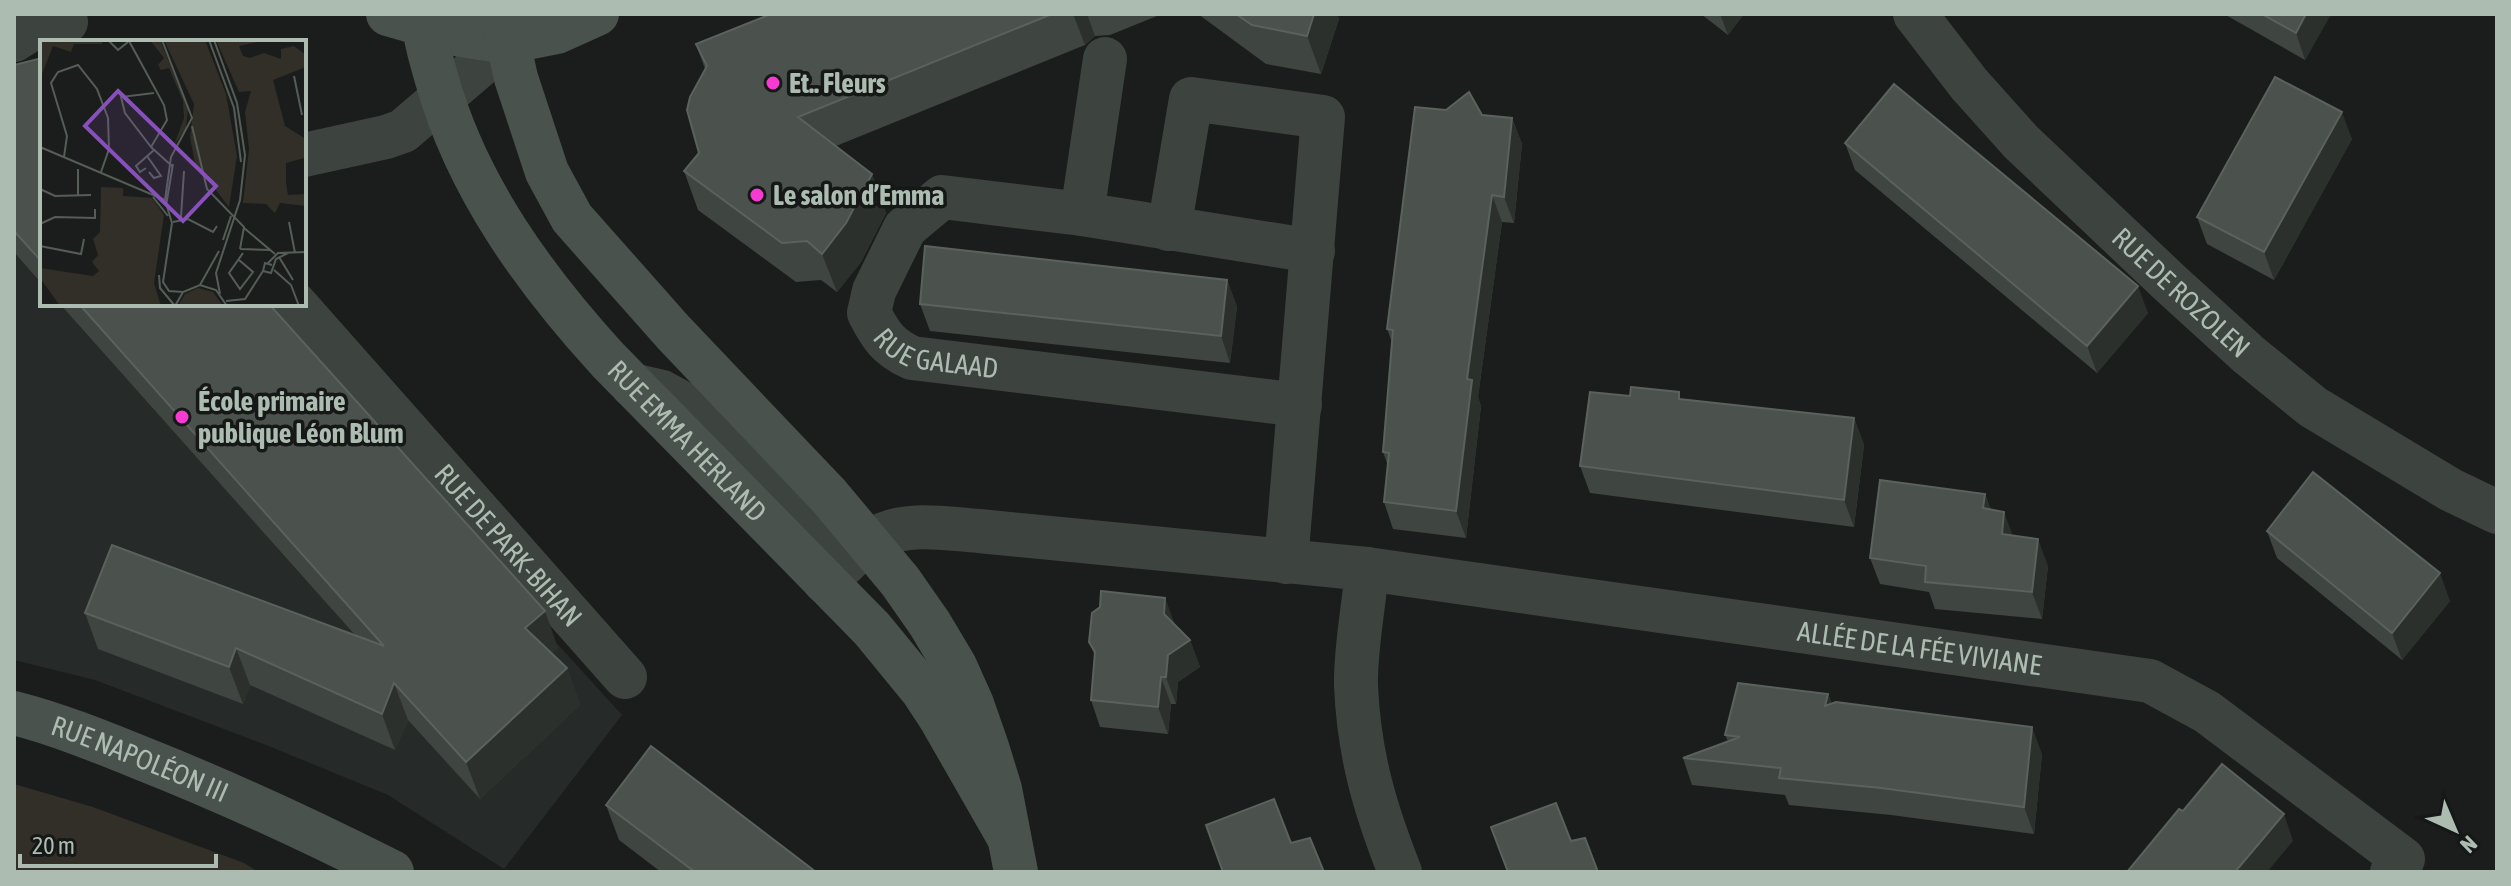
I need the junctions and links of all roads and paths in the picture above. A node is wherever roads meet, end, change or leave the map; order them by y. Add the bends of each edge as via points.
1 (597, 14) edge
2 (1915, 14) edge
3 (412, 18) edge
4 (69, 26) edge
5 (504, 28) edge
6 (14, 40) edge
7 (1105, 59) dead end
8 (441, 97) junction
9 (306, 155) edge
10 (1082, 214) junction
11 (1169, 229) junction
12 (1313, 251) junction
13 (297, 306) edge
14 (1300, 405) junction
15 (2497, 512) edge
16 (1286, 562) junction
17 (846, 563) junction
18 (1367, 569) junction
19 (625, 677) dead end
20 (14, 713) edge
21 (1012, 854) edge
22 (392, 872) edge
23 (1400, 872) edge
24 (2392, 872) edge

1 - 5 street via 557,32
2 - 15 street, RUE DE ROZOLEN via 2021,142 2249,355 2313,407
3 - 5 street via 461,35
3 - 8 street, RUE EMMA HERLAND
4 - 6 street via 30,30
5 - 8 street
5 - 17 street, RUE EMMA HERLAND via 547,172 572,218 829,496
7 - 10 street
8 - 9 street via 403,131
8 - 17 street, RUE EMMA HERLAND via 490,205 577,326 632,385
10 - 11 street, RUE GALAAD
10 - 14 street, RUE GALAAD via 942,197 905,228 874,291 869,313 880,334 894,350 912,358
11 - 12 street, RUE GALAAD
11 - 12 street via 1191,99 1323,117
12 - 14 street
13 - 19 street, RUE DE PARK-BIHAN
14 - 16 street
16 - 17 street via 924,527 884,534
16 - 18 street
17 - 21 street, RUE EMMA HERLAND via 872,629 941,719
17 - 21 street, RUE EMMA HERLAND via 900,581 955,666 1000,789
18 - 23 street via 1356,684 1364,763
18 - 24 street, ALLÉE DE LA FÉE VIVIANE via 2150,681 2207,712 2403,859
20 - 22 street, RUE NAPOLÉON III via 226,792

